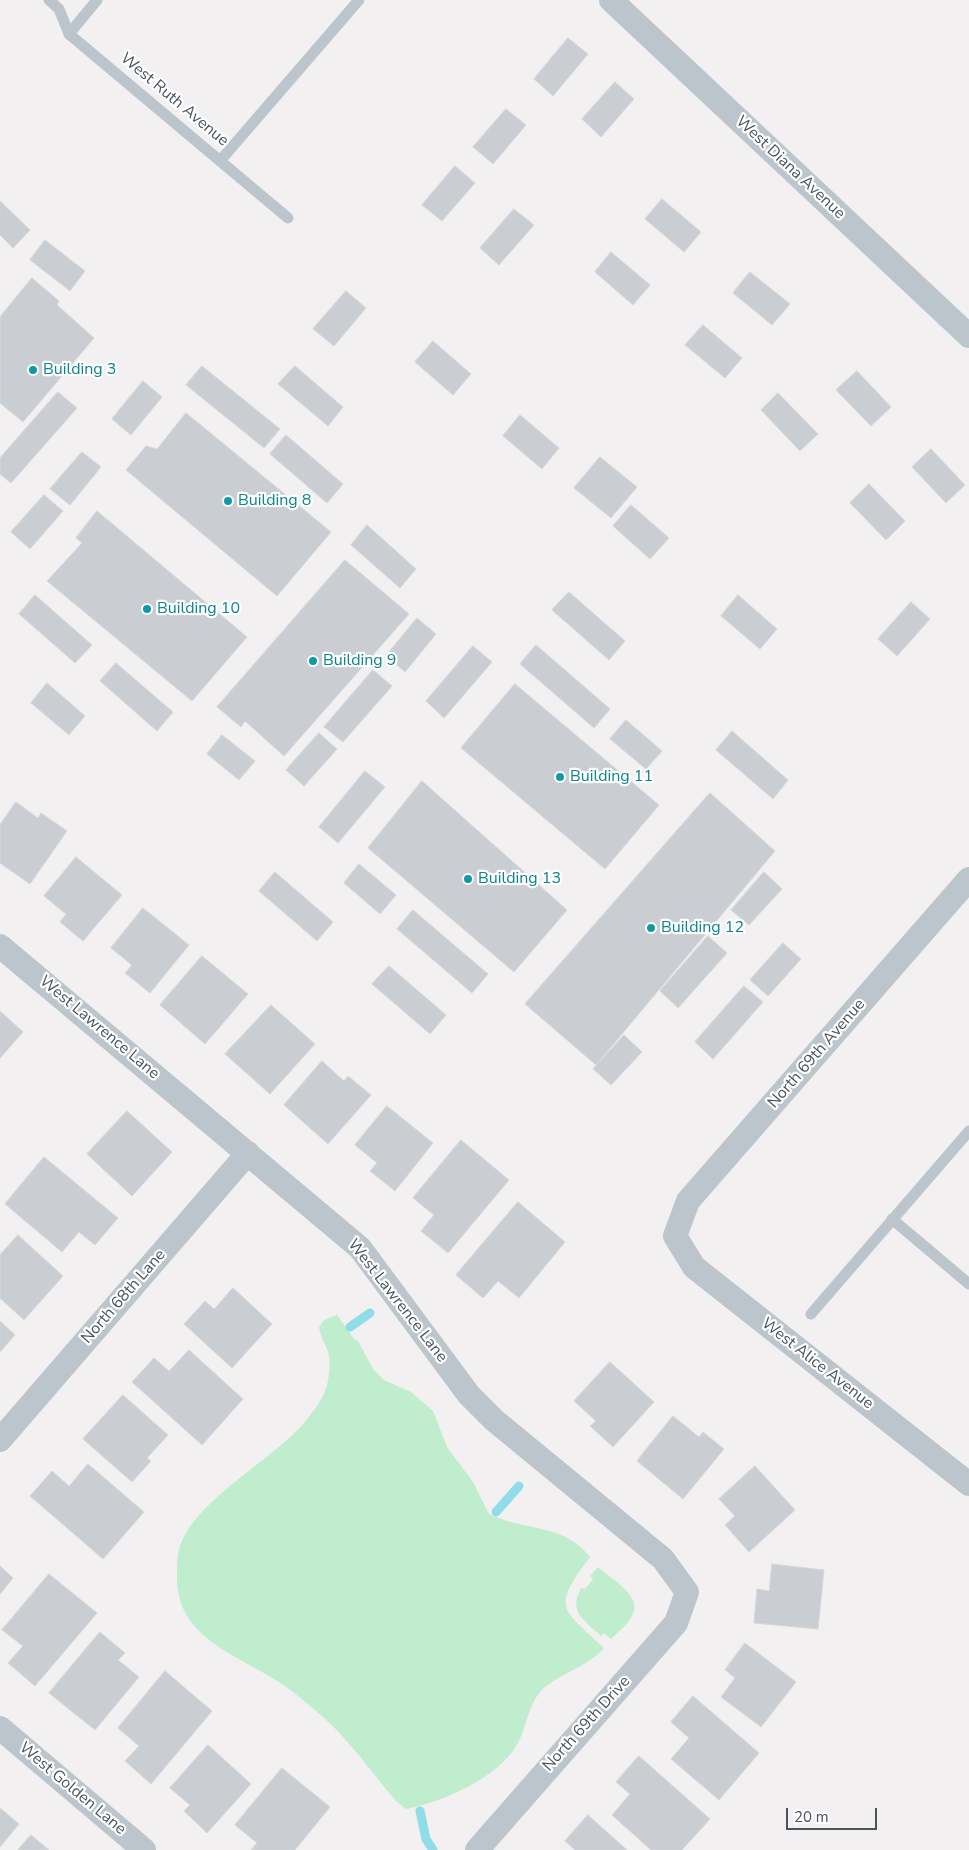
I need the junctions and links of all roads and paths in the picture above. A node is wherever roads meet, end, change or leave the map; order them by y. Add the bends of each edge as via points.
1 (49, 0) edge
2 (97, 0) edge
3 (359, 0) edge
4 (611, 0) edge
5 (69, 34) junction
6 (220, 161) junction
7 (288, 218) dead end
8 (969, 336) edge
9 (969, 879) edge
10 (0, 946) edge
11 (969, 1131) edge
12 (248, 1153) junction
13 (892, 1219) junction
14 (675, 1236) joint
15 (969, 1284) edge
16 (810, 1314) dead end
17 (0, 1440) edge
18 (969, 1484) edge
19 (687, 1592) joint
20 (0, 1728) edge
21 (144, 1850) edge
22 (476, 1850) edge

1 - 5 lane, West Ruth Avenue via 59,9
2 - 5 lane
3 - 6 lane
4 - 8 street, West Diana Avenue
5 - 6 lane, West Ruth Avenue
6 - 7 lane, West Ruth Avenue
9 - 14 street, North 69th Avenue via 688,1201
10 - 12 street, West Lawrence Lane
11 - 13 lane
12 - 17 street, North 68th Lane
12 - 19 street, West Lawrence Lane via 360,1248 469,1396 662,1559
13 - 15 lane
13 - 16 lane
14 - 18 street, West Alice Avenue via 694,1267
19 - 22 street, North 69th Drive via 676,1623
20 - 21 street, West Golden Lane

